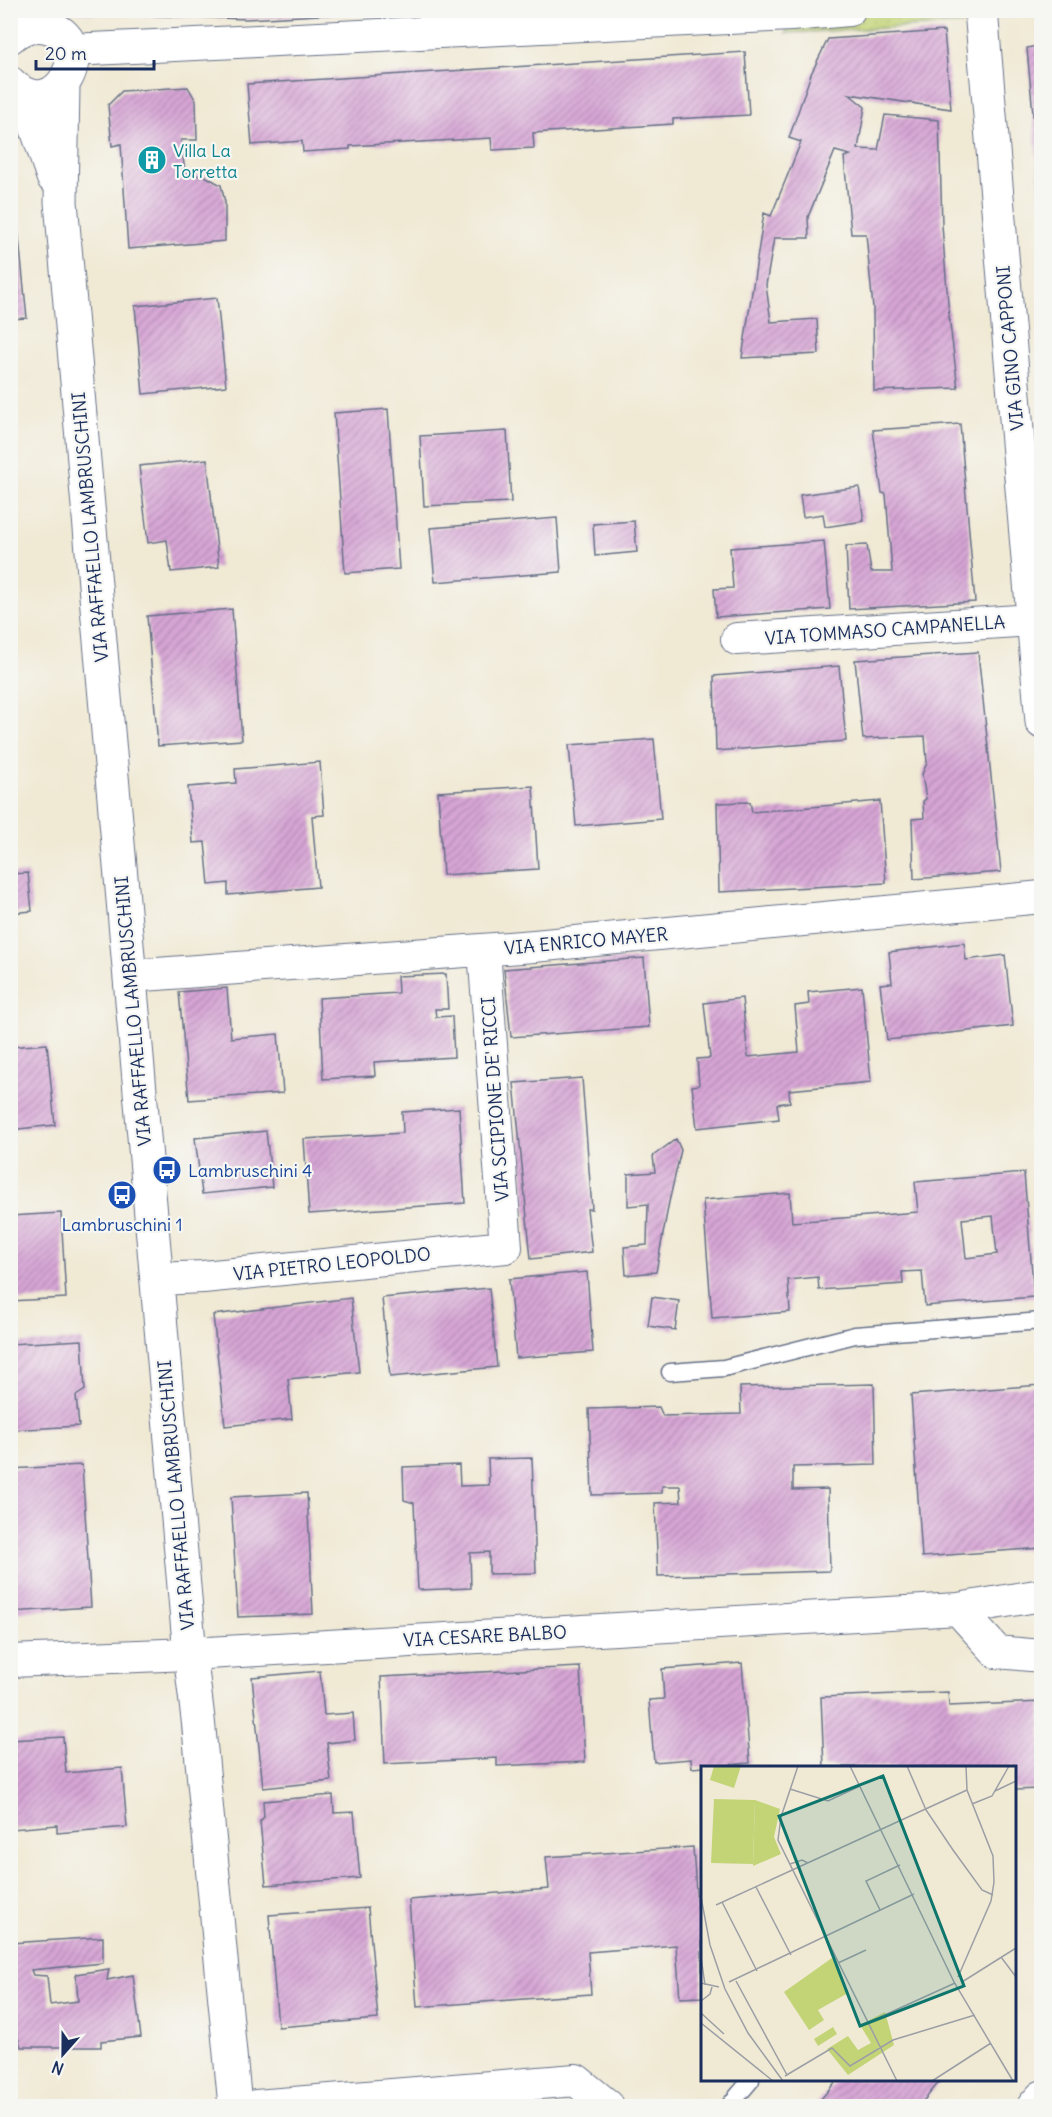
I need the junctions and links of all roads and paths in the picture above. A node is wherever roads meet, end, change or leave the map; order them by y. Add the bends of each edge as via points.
1 (849, 10) edge
2 (981, 10) edge
3 (16, 26) edge
4 (59, 30) edge
5 (63, 85) junction
6 (16, 93) edge
7 (61, 202) junction
8 (1033, 620) junction
9 (737, 639) dead end
10 (1041, 722) edge
11 (1041, 897) edge
12 (484, 950) junction
13 (130, 976) junction
14 (506, 1247) joint
15 (157, 1279) junction
16 (1041, 1321) edge
17 (670, 1372) dead end
18 (1041, 1595) edge
19 (958, 1609) junction
20 (190, 1654) junction
21 (1041, 1656) edge
22 (10, 1661) edge
23 (749, 2081) edge
24 (1041, 2097) edge
25 (236, 2106) edge
26 (255, 2106) edge
27 (608, 2106) edge
28 (729, 2106) edge
29 (1034, 2106) edge

1 - 4 street via 791,15
2 - 8 main road, VIA GINO CAPPONI
3 - 4 main road
4 - 5 main road via 72,69
5 - 6 main road via 45,95
5 - 7 main road
6 - 7 main road
7 - 13 main road, VIA RAFFAELLO LAMBRUSCHINI
8 - 9 street, VIA TOMMASO CAMPANELLA
8 - 10 main road, VIA GINO CAPPONI
11 - 12 street, VIA ENRICO MAYER
12 - 13 street, VIA ENRICO MAYER
12 - 14 street, VIA SCIPIONE DE' RICCI
13 - 15 main road, VIA RAFFAELLO LAMBRUSCHINI
14 - 15 street, VIA PIETRO LEOPOLDO
15 - 20 main road, VIA RAFFAELLO LAMBRUSCHINI
16 - 17 lane via 855,1335 724,1368
18 - 19 street, VIA CESARE BALBO
19 - 20 street, VIA CESARE BALBO
19 - 21 street via 997,1652
20 - 22 street, VIA CESARE BALBO
20 - 25 main road, VIA RAFFAELLO LAMBRUSCHINI
23 - 28 lane
24 - 29 main road
26 - 27 street via 576,2080

